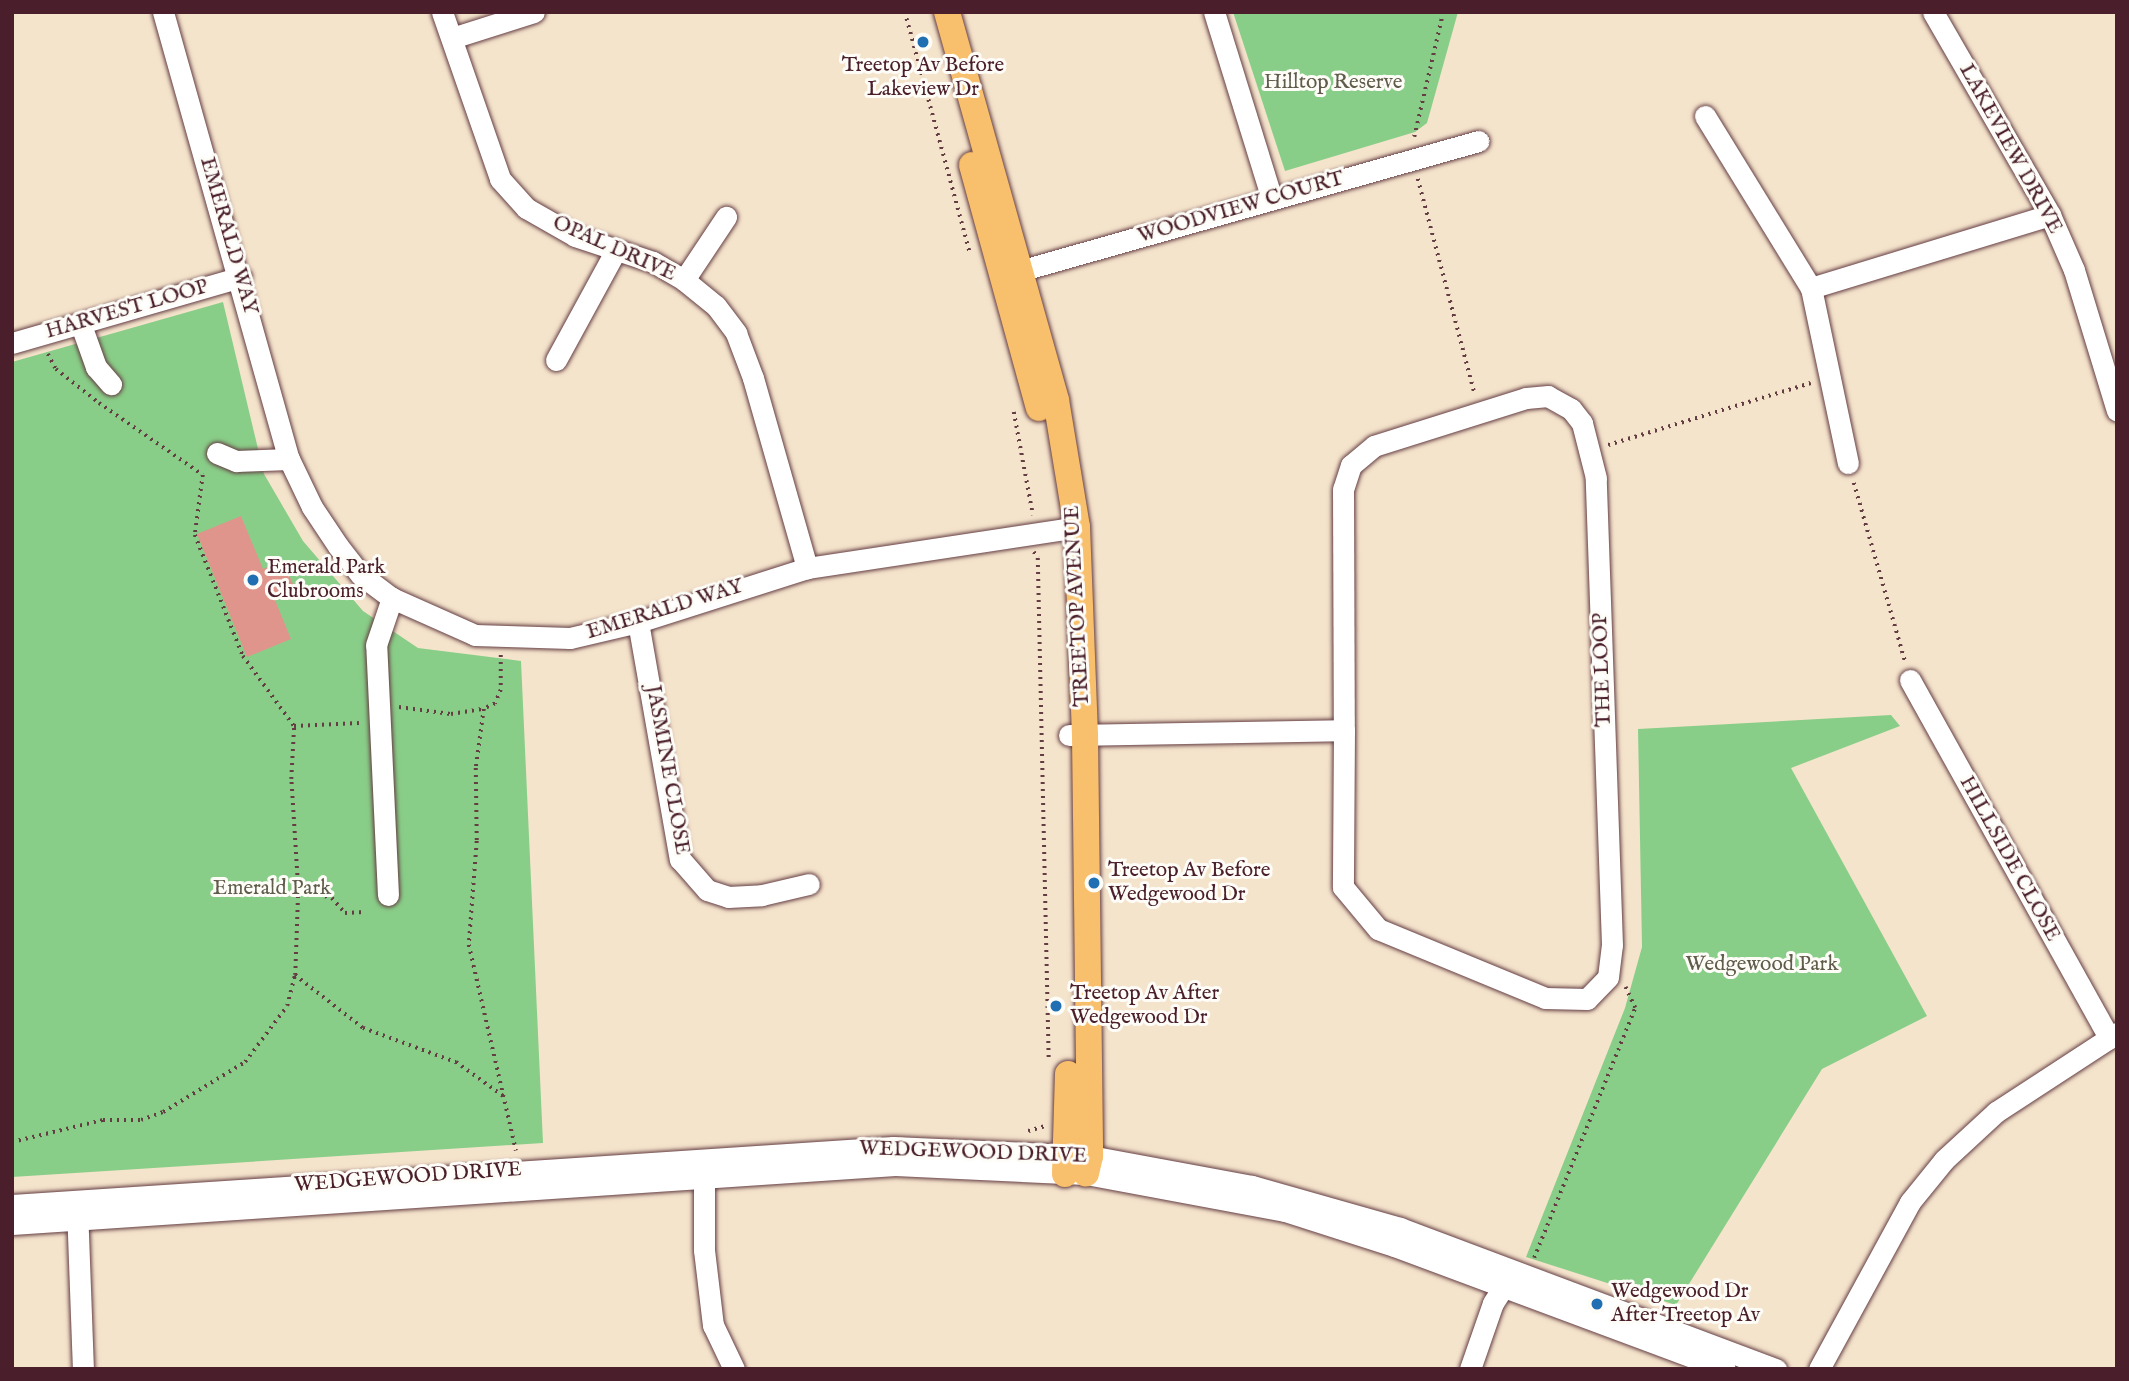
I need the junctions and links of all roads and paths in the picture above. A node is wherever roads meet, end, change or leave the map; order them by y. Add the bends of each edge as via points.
1 (163, 12) edge
2 (442, 12) edge
3 (534, 12) edge
4 (905, 12) edge
5 (929, 12) edge
6 (947, 12) edge
7 (1214, 12) edge
8 (1443, 12) edge
9 (1933, 12) edge
10 (452, 38) junction
11 (1705, 116) dead end
12 (1479, 141) dead end
13 (1412, 159) junction
14 (1272, 200) junction
15 (2050, 215) junction
16 (726, 217) dead end
17 (616, 250) junction
18 (974, 266) dead end
19 (1012, 273) junction
20 (241, 277) junction
21 (684, 280) junction
22 (1811, 288) junction
23 (81, 325) junction
24 (41, 335) junction
25 (12, 343) edge
26 (556, 360) dead end
27 (1830, 378) junction
28 (111, 384) dead end
29 (1012, 403) dead end
30 (2117, 411) edge
31 (1480, 414) junction
32 (1590, 451) junction
33 (217, 453) dead end
34 (289, 459) junction
35 (1849, 463) joint
36 (1058, 529) junction
37 (807, 568) junction
38 (393, 598) junction
39 (638, 622) junction
40 (502, 638) junction
41 (1910, 680) joint
42 (484, 709) junction
43 (377, 723) junction
44 (294, 726) junction
45 (1344, 730) junction
46 (1077, 735) junction
47 (809, 884) dead end
48 (298, 889) junction
49 (388, 895) dead end
50 (365, 912) dead end
51 (295, 975) junction
52 (1608, 977) junction
53 (2113, 1035) edge
54 (1049, 1074) dead end
55 (506, 1098) junction
56 (1048, 1113) dead end
57 (1047, 1126) dead end
58 (12, 1142) edge
59 (1077, 1165) junction
60 (704, 1168) junction
61 (519, 1170) junction
62 (12, 1205) edge
63 (77, 1210) junction
64 (12, 1224) edge
65 (1516, 1273) junction
66 (82, 1369) edge
67 (734, 1369) edge
68 (1470, 1369) edge
69 (1726, 1369) edge
70 (1776, 1369) edge
71 (1819, 1369) edge

1 - 20 street, EMERALD WAY
2 - 10 street, OPAL DRIVE
3 - 10 street
4 - 18 path
5 - 19 main road, TREETOP AVENUE
6 - 19 main road, TREETOP AVENUE
7 - 14 street
8 - 13 path
9 - 15 street, LAKEVIEW DRIVE
10 - 17 street, OPAL DRIVE via 500,179 526,208 575,236
11 - 22 street
12 - 13 street, WOODVIEW COURT
13 - 14 street, WOODVIEW COURT
13 - 31 path
14 - 19 street, WOODVIEW COURT
15 - 22 street
15 - 30 street, LAKEVIEW DRIVE via 2074,270
16 - 21 street
17 - 21 street, OPAL DRIVE via 653,262
17 - 26 street
19 - 36 main road, TREETOP AVENUE via 1056,400
20 - 23 street, HARVEST LOOP
20 - 34 street, EMERALD WAY
21 - 37 street, OPAL DRIVE via 716,306 736,334
22 - 27 street
23 - 24 street, HARVEST LOOP
23 - 28 street via 96,367
24 - 25 street, HARVEST LOOP
24 - 44 path via 56,369 203,475 195,535 243,656
27 - 32 path
27 - 35 street
29 - 36 path
31 - 32 street, THE LOOP via 1548,396 1572,409 1582,423
31 - 45 street, THE LOOP via 1374,446 1351,465 1343,489
32 - 52 street, THE LOOP via 1596,478 1605,709 1612,945
33 - 34 street via 236,461
34 - 38 street, EMERALD WAY via 312,507 338,546 361,575
35 - 41 path
36 - 37 street, EMERALD WAY
36 - 46 main road, TREETOP AVENUE
36 - 54 path via 1031,547 1038,558
37 - 39 street, EMERALD WAY
38 - 40 street, EMERALD WAY via 475,635
38 - 43 street via 376,645
39 - 40 street, EMERALD WAY via 570,638
39 - 47 street, JASMINE CLOSE via 680,859 707,890 728,897
40 - 42 path via 501,690 495,704
41 - 53 street, HILLSIDE CLOSE
42 - 43 path via 451,714 398,707
42 - 55 path via 476,768 477,841 469,945
43 - 44 path
43 - 49 street
44 - 48 path via 291,779
45 - 46 street
45 - 52 street, THE LOOP via 1343,887 1378,929 1545,998 1587,999
46 - 59 main road, TREETOP AVENUE
48 - 50 path via 332,898 345,913
48 - 51 path
51 - 55 path via 363,1028 456,1062
51 - 58 path via 287,1006 245,1062 163,1112 141,1120 103,1120
52 - 65 path via 1629,990 1635,1008
53 - 71 street via 1996,1112 1944,1160 1910,1202
55 - 61 path
56 - 57 path
59 - 60 street, WEDGEWOOD DRIVE
59 - 65 street, WEDGEWOOD DRIVE via 1252,1186 1400,1228
60 - 61 street, WEDGEWOOD DRIVE
60 - 63 street, WEDGEWOOD DRIVE
60 - 67 street via 704,1250 713,1325
61 - 63 street, WEDGEWOOD DRIVE
62 - 63 street, WEDGEWOOD DRIVE
63 - 64 street, WEDGEWOOD DRIVE
63 - 66 street
65 - 68 street
65 - 69 street, WEDGEWOOD DRIVE
65 - 70 street, WEDGEWOOD DRIVE

